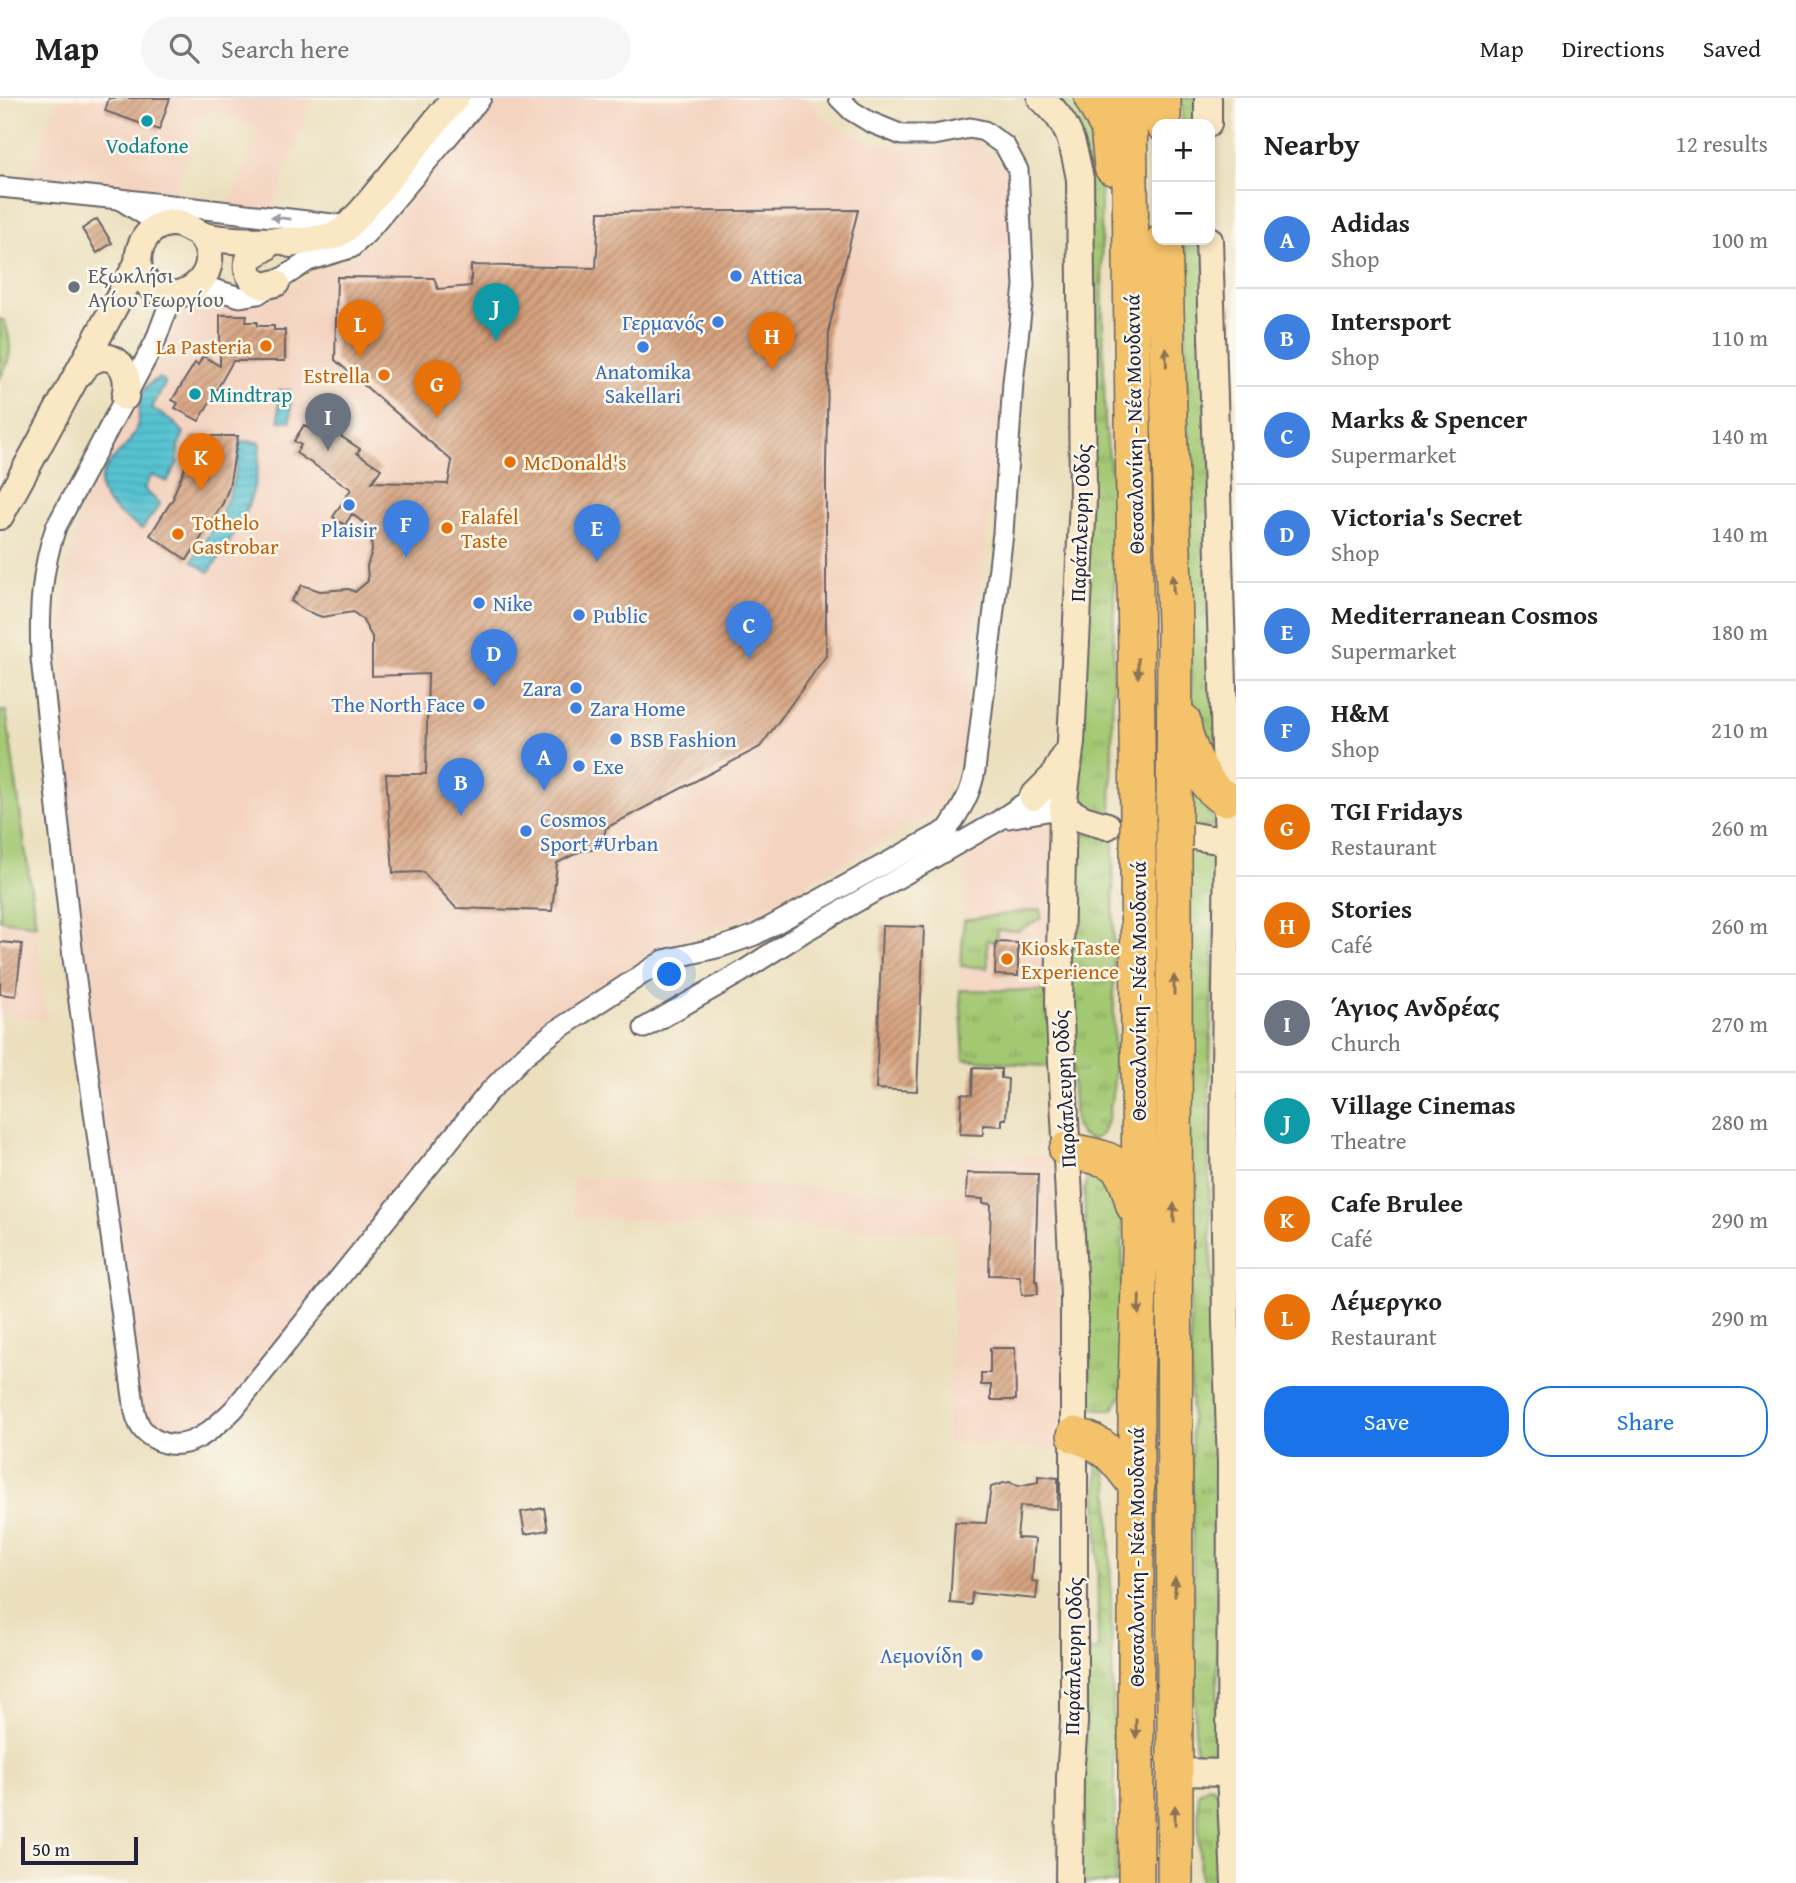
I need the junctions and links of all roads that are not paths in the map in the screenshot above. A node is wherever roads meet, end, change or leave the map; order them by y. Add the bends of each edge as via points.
1 (455, 98) edge
2 (481, 98) edge
3 (839, 98) edge
4 (1041, 98) edge
5 (1092, 98) edge
6 (1129, 98) edge
7 (1163, 98) edge
8 (1208, 98) edge
9 (1163, 119) edge
10 (1208, 119) edge
11 (0, 187) edge
12 (124, 201) junction
13 (165, 224) junction
14 (349, 226) junction
15 (198, 233) junction
16 (306, 241) junction
17 (1164, 245) edge
18 (1209, 245) edge
19 (265, 248) junction
20 (172, 275) junction
21 (276, 283) junction
22 (236, 296) junction
23 (161, 328) junction
24 (79, 374) junction
25 (125, 397) junction
26 (0, 516) edge
27 (1136, 550) junction
28 (1175, 624) junction
29 (1071, 742) junction
30 (1033, 797) junction
31 (1225, 798) junction
32 (1063, 808) junction
33 (998, 821) junction
34 (1128, 829) junction
35 (1180, 836) junction
36 (1232, 843) edge
37 (644, 1028) dead end
38 (1138, 1099) junction
39 (1067, 1150) junction
40 (1140, 1250) junction
41 (1136, 1388) junction
42 (1075, 1435) junction
43 (1234, 1464) edge
44 (1137, 1486) junction
45 (1175, 1772) junction
46 (1230, 1773) junction
47 (1069, 1883) edge
48 (1136, 1883) edge
49 (1175, 1883) edge
50 (1235, 1883) edge

1 - 14 street
2 - 21 street via 358,242 344,252 308,261
3 - 25 street via 870,122 902,135 970,128 984,131 1005,146 1018,170 1024,286 1003,533 975,771 966,802 948,829 755,936 664,960 599,1000 525,1055 488,1093 242,1400 211,1431 175,1444 145,1434 135,1412 73,958 41,659 40,604 51,542
4 - 29 street, Παράπλευρη Οδός via 1070,133 1080,179 1083,500
5 - 27 highway via 1108,127 1111,148 1118,429 1126,515
6 - 27 highway, Θεσσαλονίκη - Νέα Μουδανιά
7 - 9 highway
8 - 10 street
11 - 12 street
12 - 13 street
14 -> 12 street
12 - 20 street
13 - 15 street via 181,224
13 - 20 street via 150,232
14 - 16 street via 333,236
15 - 16 street via 211,238
15 - 20 street via 207,248
16 - 19 street
28 -> 17 highway, Θεσσαλονίκη - Νέα Μουδανιά
18 - 31 street
19 - 20 street via 229,253
19 - 21 street via 250,257 247,268 253,280 264,286
20 - 22 street
20 - 23 street via 162,304
20 - 24 street via 132,293 112,309
21 - 22 street via 258,294
22 - 23 street via 189,302
23 - 25 street
24 - 25 street via 96,359 113,360 126,372
24 - 26 street
27 -> 34 highway, Θεσσαλονίκη - Νέα Μουδανιά
28 - 31 highway via 1186,741 1213,790
28 - 35 highway, Θεσσαλονίκη - Νέα Μουδανιά
29 - 30 street via 1054,776
29 - 32 street, Παράπλευρη Οδός
30 - 32 street via 1050,798
30 - 33 street
31 - 36 street
32 - 33 street
32 - 34 street via 1083,819
32 - 39 street, Παράπλευρη Οδός via 1059,1002
33 - 37 street
34 - 38 highway, Θεσσαλονίκη - Νέα Μουδανιά
35 - 36 street
45 -> 35 highway, Θεσσαλονίκη - Νέα Μουδανιά
36 - 43 street via 1224,1156
38 - 39 highway via 1130,1116 1105,1141 1089,1149
38 - 40 highway, Θεσσαλονίκη - Νέα Μουδανιά
39 - 40 highway via 1102,1156 1116,1164 1130,1190
39 - 42 street, Παράπλευρη Οδός
40 -> 41 highway, Θεσσαλονίκη - Νέα Μουδανιά
41 - 42 highway via 1105,1424
41 - 44 highway, Θεσσαλονίκη - Νέα Μουδανιά
42 - 44 highway via 1106,1448
42 - 47 street, Παράπλευρη Οδός
43 - 46 street
44 -> 48 highway, Θεσσαλονίκη - Νέα Μουδανιά
45 - 46 street
49 -> 45 highway, Θεσσαλονίκη - Νέα Μουδανιά
46 - 50 street

